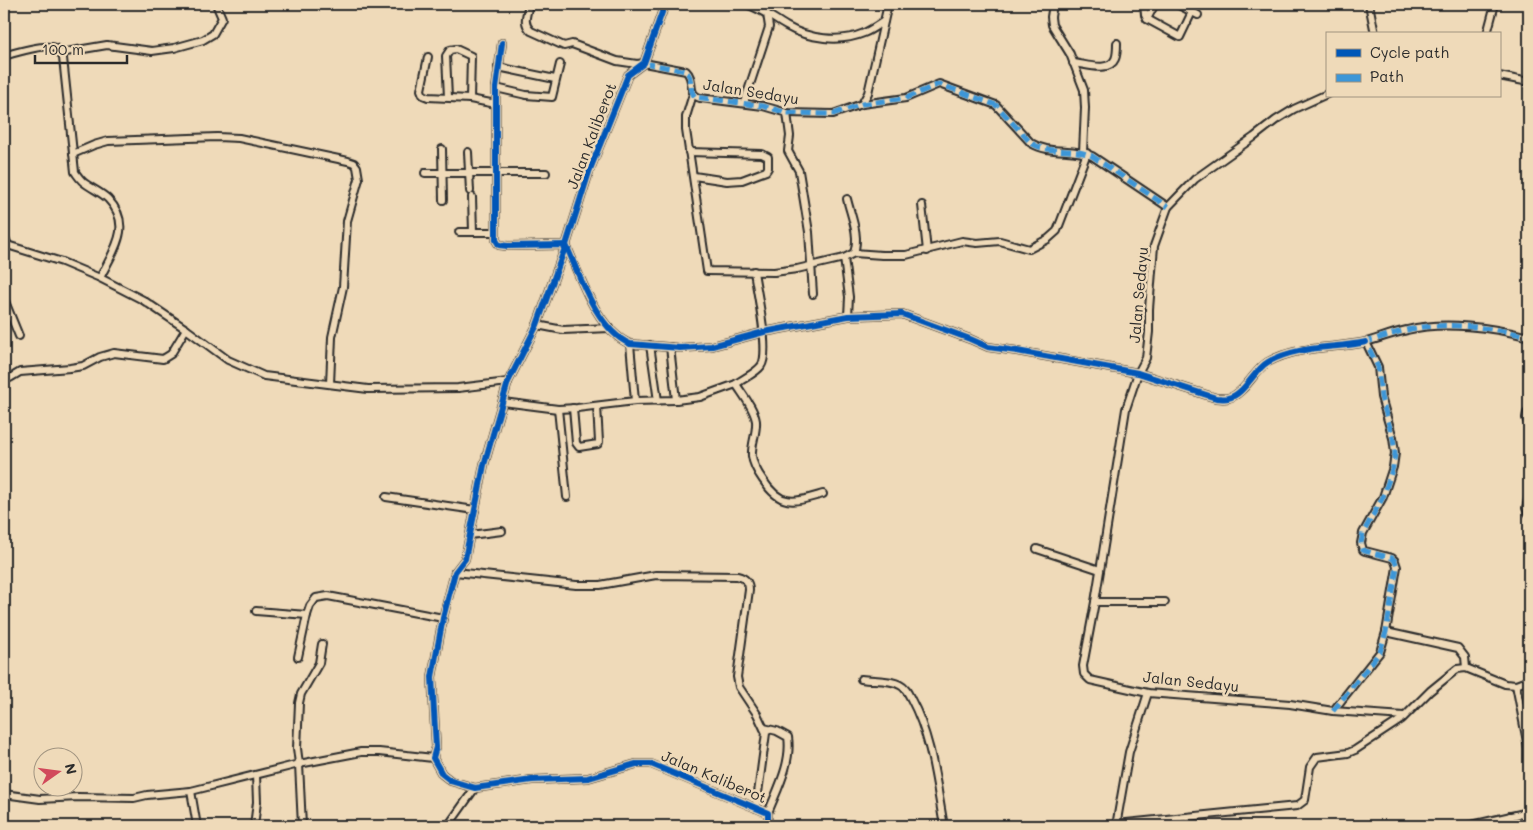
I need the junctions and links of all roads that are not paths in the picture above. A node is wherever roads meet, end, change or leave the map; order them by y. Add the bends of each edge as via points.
1 (216, 4) edge
2 (529, 4) edge
3 (665, 4) edge
4 (746, 4) edge
5 (888, 4) edge
6 (1054, 4) edge
7 (1144, 4) edge
8 (1155, 4) edge
9 (1177, 4) edge
10 (1369, 4) edge
11 (1495, 4) edge
12 (766, 13) junction
13 (1147, 19) junction
14 (884, 21) junction
15 (1375, 32) edge
16 (1488, 32) edge
17 (502, 43) dead end
18 (1118, 43) dead end
19 (60, 53) junction
20 (4, 56) edge
21 (428, 57) dead end
22 (1073, 62) junction
23 (644, 63) junction
24 (560, 64) dead end
25 (498, 67) junction
26 (1500, 76) edge
27 (555, 79) junction
28 (1529, 82) edge
29 (496, 88) junction
30 (692, 94) junction
31 (1326, 94) edge
32 (448, 97) junction
33 (470, 99) junction
34 (744, 103) junction
35 (496, 104) junction
36 (862, 104) junction
37 (787, 113) junction
38 (442, 149) dead end
39 (468, 152) dead end
40 (689, 152) junction
41 (1085, 153) junction
42 (73, 154) junction
43 (425, 173) dead end
44 (443, 173) junction
45 (470, 173) junction
46 (546, 173) dead end
47 (496, 174) junction
48 (694, 176) junction
49 (846, 199) dead end
50 (443, 200) dead end
51 (922, 205) dead end
52 (1168, 207) junction
53 (459, 232) dead end
54 (473, 232) junction
55 (496, 232) junction
56 (4, 235) edge
57 (6, 244) edge
58 (566, 245) junction
59 (927, 250) junction
60 (854, 253) junction
61 (844, 258) junction
62 (811, 264) junction
63 (754, 271) junction
64 (100, 278) junction
65 (813, 294) dead end
66 (4, 299) edge
67 (4, 310) edge
68 (12, 316) junction
69 (848, 316) junction
70 (537, 325) junction
71 (610, 328) junction
72 (186, 329) junction
73 (764, 332) junction
74 (19, 336) dead end
75 (1529, 337) edge
76 (1366, 342) junction
77 (630, 344) junction
78 (650, 345) junction
79 (670, 347) junction
80 (1138, 373) junction
81 (10, 378) dead end
82 (508, 382) junction
83 (330, 384) junction
84 (736, 384) junction
85 (658, 400) junction
86 (676, 400) junction
87 (636, 401) junction
88 (503, 402) junction
89 (597, 406) junction
90 (573, 408) junction
91 (558, 409) junction
92 (1529, 412) edge
93 (1529, 426) edge
94 (823, 494) dead end
95 (1529, 496) edge
96 (386, 497) dead end
97 (567, 497) dead end
98 (475, 510) junction
99 (1529, 514) edge
100 (502, 531) dead end
101 (470, 535) junction
102 (1037, 549) dead end
103 (1100, 570) junction
104 (455, 572) junction
105 (1095, 602) junction
106 (1165, 602) dead end
107 (256, 611) dead end
108 (307, 615) junction
109 (443, 618) junction
110 (1386, 632) junction
111 (322, 644) dead end
112 (298, 657) dead end
113 (1466, 668) junction
114 (861, 680) dead end
115 (1529, 680) edge
116 (1516, 685) junction
117 (1148, 693) junction
118 (1333, 711) junction
119 (1404, 716) junction
120 (764, 728) junction
121 (1529, 752) edge
122 (433, 758) junction
123 (299, 764) junction
124 (256, 775) junction
125 (475, 788) junction
126 (191, 791) junction
127 (4, 794) edge
128 (756, 808) junction
129 (1529, 812) edge
130 (768, 813) junction
131 (1510, 816) junction
132 (1488, 824) edge
133 (1116, 825) edge
134 (196, 826) edge
135 (254, 826) edge
136 (302, 826) edge
137 (448, 826) edge
138 (768, 826) edge
139 (944, 826) edge
140 (1467, 826) edge
141 (1512, 826) edge

1 - 19 street via 222,18 213,34 204,40 152,51 107,45
2 - 23 street via 525,22 531,31 564,46 572,44 617,60
3 - 23 street, Jalan Kaliberot
4 - 12 street
5 - 14 street
6 - 22 street via 1052,25
7 - 13 street
8 - 13 street
9 - 13 street via 1195,13 1180,37
10 - 15 street
11 - 16 street
12 - 14 street via 809,37 864,33
12 - 34 street via 769,27
14 - 36 street via 868,93
17 - 25 street
18 - 22 street via 1115,59 1109,66
19 - 20 street via 51,47 19,50
19 - 42 street via 64,64
21 - 32 street via 421,92 428,97
22 - 41 street via 1084,90
23 - 30 street, Jalan Sedayu via 686,71 691,77
23 - 58 street, Jalan Kaliberot via 628,74 589,172
24 - 27 street
25 - 27 street
25 - 29 street
26 - 28 street
27 - 29 street via 552,97
29 - 35 street
30 - 34 street, Jalan Sedayu via 700,98
30 - 40 street via 685,123
31 - 52 street via 1276,120 1195,180
32 - 33 street
32 - 33 street via 446,56 450,50 456,49 471,56
33 - 35 street
34 - 37 street, Jalan Sedayu
35 - 47 street
36 - 37 street, Jalan Sedayu via 833,114
36 - 41 street, Jalan Sedayu via 906,98 939,84 996,105 1032,143 1044,150
37 - 62 street via 788,151 799,172
38 - 44 street
39 - 45 street
40 - 48 street
40 - 48 street via 762,154 768,157 766,171 742,180
41 - 52 street
41 - 59 street via 1060,225 1053,236 1029,249 1000,241 962,241
42 - 64 street via 74,172 108,199 120,216 119,238
42 - 83 street via 108,141 217,137 239,138 354,163 359,179 347,221 343,287 332,337
43 - 44 street
44 - 45 street
44 - 50 street
45 - 47 street
45 - 54 street
46 - 47 street
47 - 55 street
48 - 63 street via 707,271
49 - 60 street via 855,231
51 - 59 street
52 - 80 street, Jalan Sedayu via 1154,246 1150,332 1146,358
53 - 54 street
54 - 55 street
55 - 58 street via 497,244 503,246
56 - 57 street
57 - 64 street
58 - 70 street, Jalan Kaliberot
58 - 71 street via 594,306
59 - 60 street via 906,255
60 - 61 street
61 - 62 street
61 - 69 street
62 - 63 street via 774,272
62 - 65 street
63 - 73 street
64 - 72 street via 143,300
66 - 68 street
67 - 68 street
68 - 74 street
69 - 73 street
69 - 80 street via 902,314 988,347
70 - 71 street via 563,330
70 - 82 street, Jalan Kaliberot
71 - 77 street
72 - 81 street via 171,354 163,359 114,353 83,366 20,372
72 - 83 street via 244,369 264,376
73 - 79 street via 712,346
73 - 84 street via 762,365
75 - 76 street via 1446,325 1408,329
76 - 80 street via 1284,354 1266,363 1239,392 1229,398 1216,398
76 - 110 street via 1378,367 1381,397 1395,446 1389,480 1360,543 1363,550 1392,558 1396,563
77 - 78 street
77 - 87 street
78 - 79 street
78 - 85 street
79 - 86 street
80 - 103 street, Jalan Sedayu via 1126,410
82 - 83 street via 458,388 368,389
82 - 88 street, Jalan Kaliberot
84 - 86 street via 700,397
84 - 94 street via 756,421 752,453 756,470 773,495 795,502
85 - 86 street
85 - 87 street
87 - 89 street
88 - 91 street
88 - 98 street, Jalan Kaliberot via 484,465
89 - 90 street
89 - 90 street via 600,442 579,447
90 - 91 street
91 - 97 street
92 - 93 street via 1526,418
95 - 99 street via 1526,508
96 - 98 street
98 - 101 street, Jalan Kaliberot
100 - 101 street
101 - 104 street, Jalan Kaliberot via 465,559
102 - 103 street
103 - 105 street, Jalan Sedayu
104 - 109 street, Jalan Kaliberot
104 - 120 street via 576,585 600,585 656,575 737,576 747,580 749,590 737,677 744,696
105 - 106 street
105 - 117 street, Jalan Sedayu via 1084,674 1090,680
107 - 108 street
108 - 109 street via 316,598 328,596
108 - 112 street
109 - 122 street, Jalan Kaliberot via 432,676 436,747
110 - 113 street via 1458,648 1465,657
110 - 118 street via 1380,652
111 - 123 street via 319,663 299,703
113 - 116 street via 1505,684
113 - 119 street via 1457,669 1449,675
114 - 139 street via 901,685 918,710 926,732
115 - 116 street
116 - 121 street
117 - 118 street, Jalan Sedayu via 1290,704
117 - 133 street via 1129,752
118 - 119 street, Jalan Sedayu
119 - 133 street via 1352,752 1317,757 1310,767 1305,800 1297,806
120 - 128 street via 765,745
120 - 130 street via 788,737 790,747
122 - 123 street via 362,752
122 - 125 street, Jalan Kaliberot via 442,774 451,781
123 - 124 street
123 - 136 street
124 - 126 street
124 - 135 street
125 - 128 street, Jalan Kaliberot via 532,780 588,778 644,763
125 - 137 street
126 - 127 street via 134,798 40,799
126 - 134 street
128 - 130 street, Jalan Kaliberot
129 - 131 street
130 - 138 street, Jalan Kaliberot
131 - 132 street
131 - 141 street
132 - 140 street

